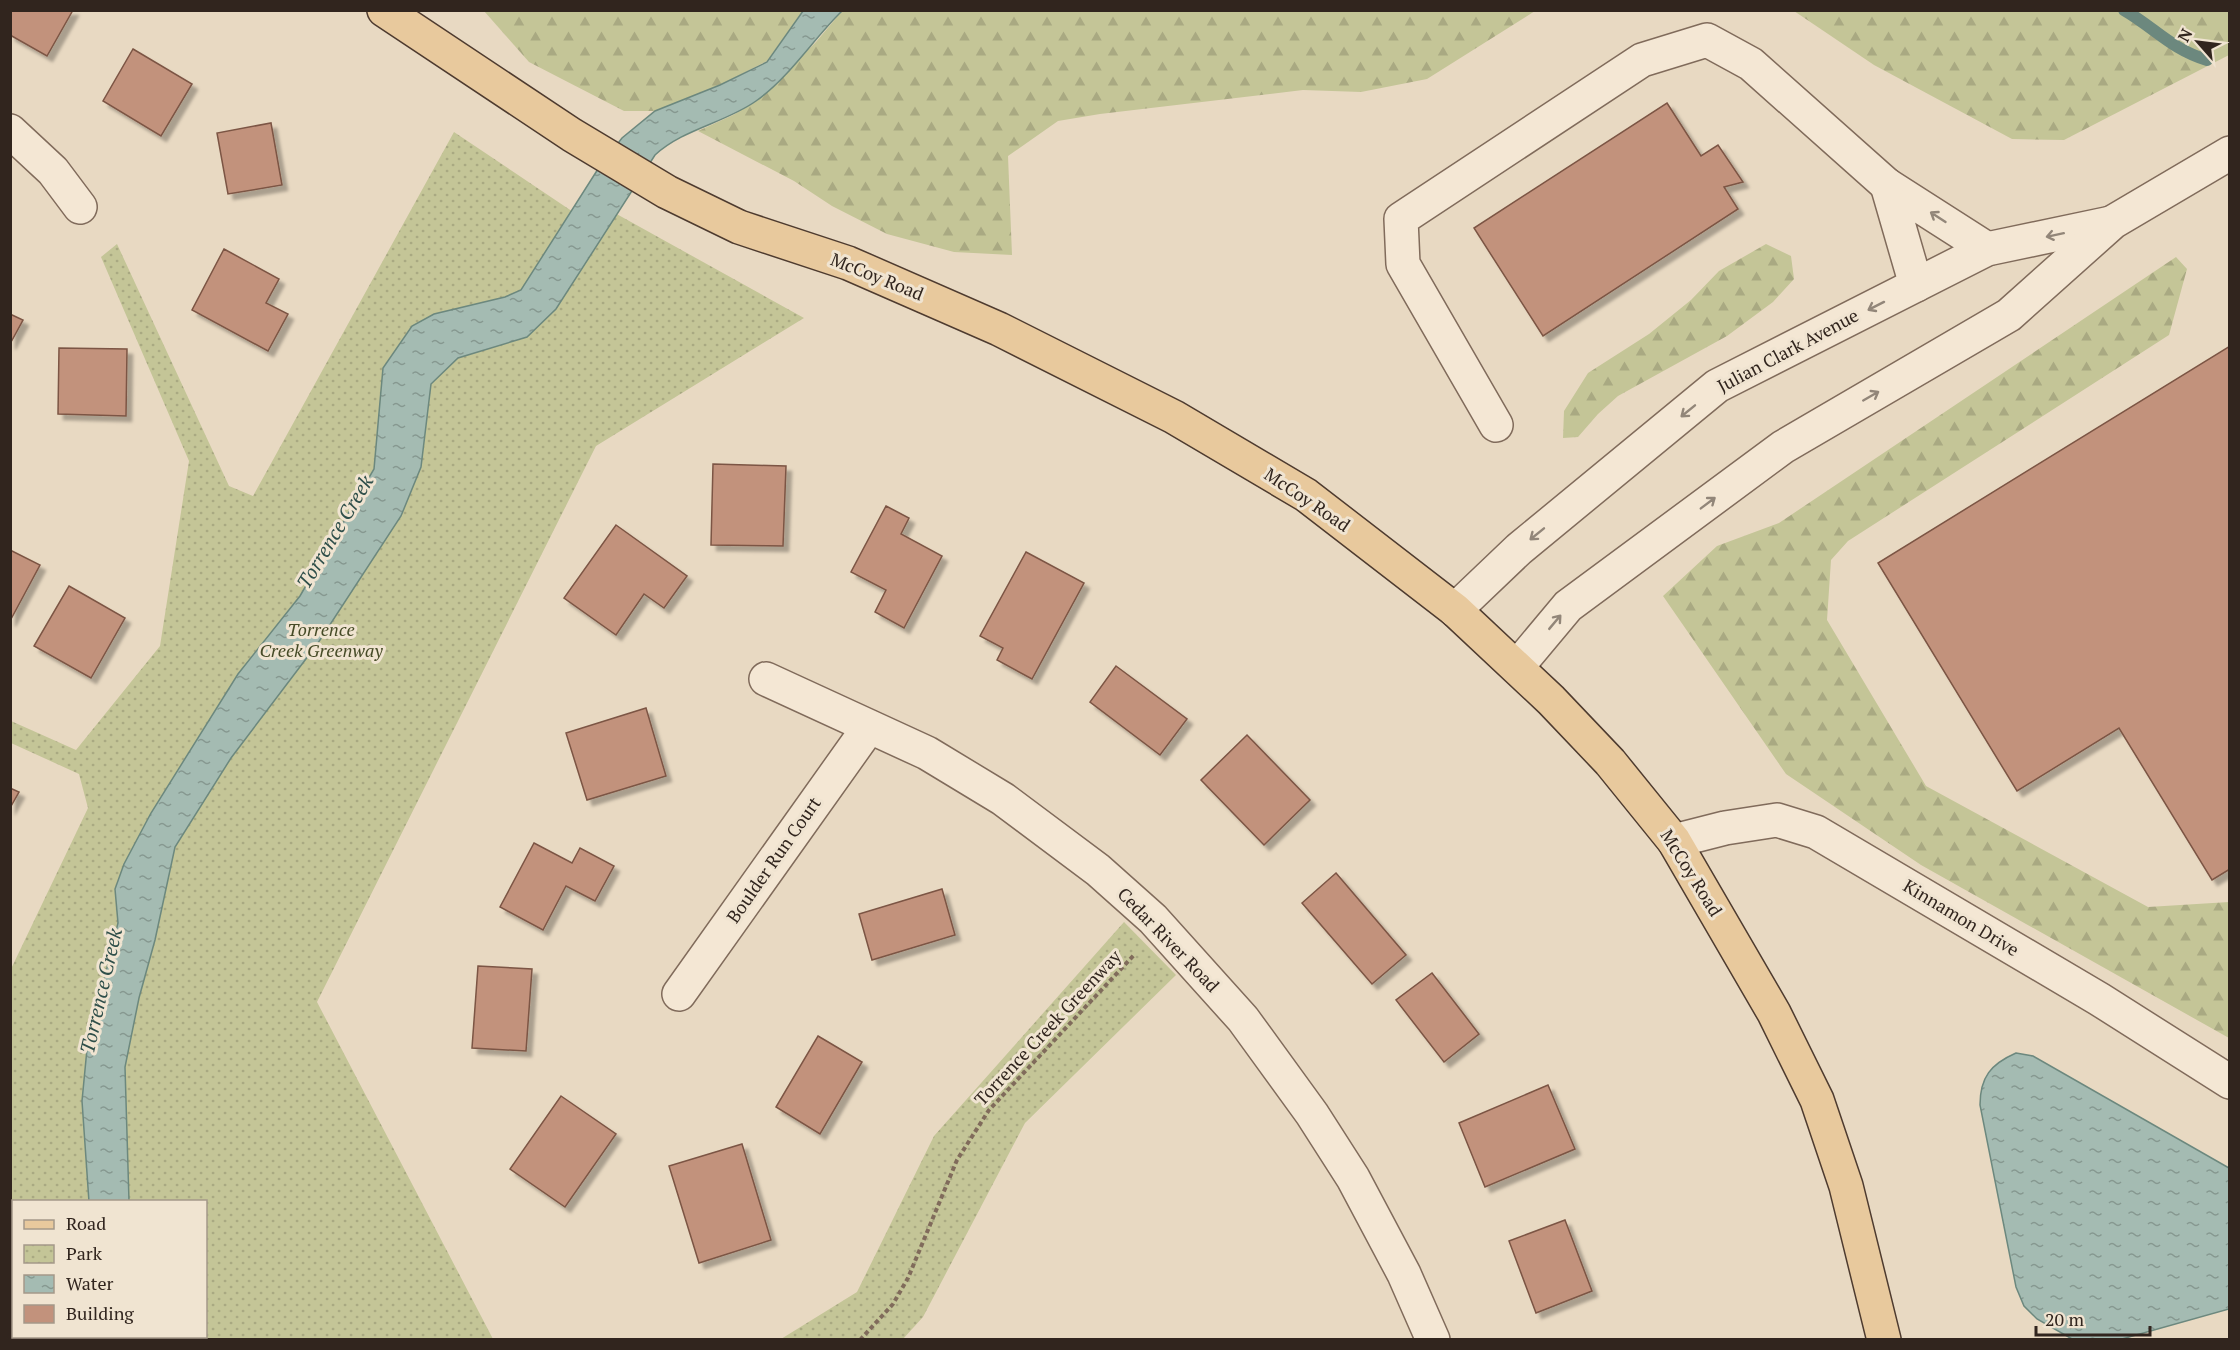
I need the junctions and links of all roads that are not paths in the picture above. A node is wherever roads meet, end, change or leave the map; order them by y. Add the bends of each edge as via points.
1 (384, 10) edge
2 (10, 131) edge
3 (2229, 153) edge
4 (1887, 185) junction
5 (80, 207) dead end
6 (2113, 222) junction
7 (1987, 249) junction
8 (1916, 285) junction
9 (1496, 425) dead end
10 (1455, 610) junction
11 (1517, 667) junction
12 (766, 679) dead end
13 (869, 727) junction
14 (1674, 841) junction
15 (680, 994) dead end
16 (2229, 1082) edge
17 (1433, 1340) edge
18 (1884, 1340) edge

1 - 10 main road, McCoy Road via 572,135 667,192 739,227 848,263 988,324 1174,417 1306,495
2 - 5 street via 53,171
3 - 6 street, Julian Clark Avenue
7 -> 4 street
4 - 8 street
4 - 9 street via 1751,64 1707,40 1642,60 1401,219 1403,264
6 -> 7 street, Julian Clark Avenue
11 -> 6 street, Julian Clark Avenue via 1568,606 1783,447 2009,315
7 - 8 street, Julian Clark Avenue
8 -> 10 street, Julian Clark Avenue via 1717,386 1519,549
10 - 11 main road, McCoy Road
11 - 14 main road, McCoy Road via 1610,762
12 - 13 street, Cedar River Road
13 - 15 street, Boulder Run Court
13 - 17 street, Cedar River Road via 927,753 1003,799 1098,870 1161,927 1243,1019 1312,1114 1353,1178 1404,1274
14 - 16 street, Kinnamon Drive via 1777,820 1815,832 2099,999
14 - 18 main road, McCoy Road via 1774,1013 1817,1100 1846,1186

